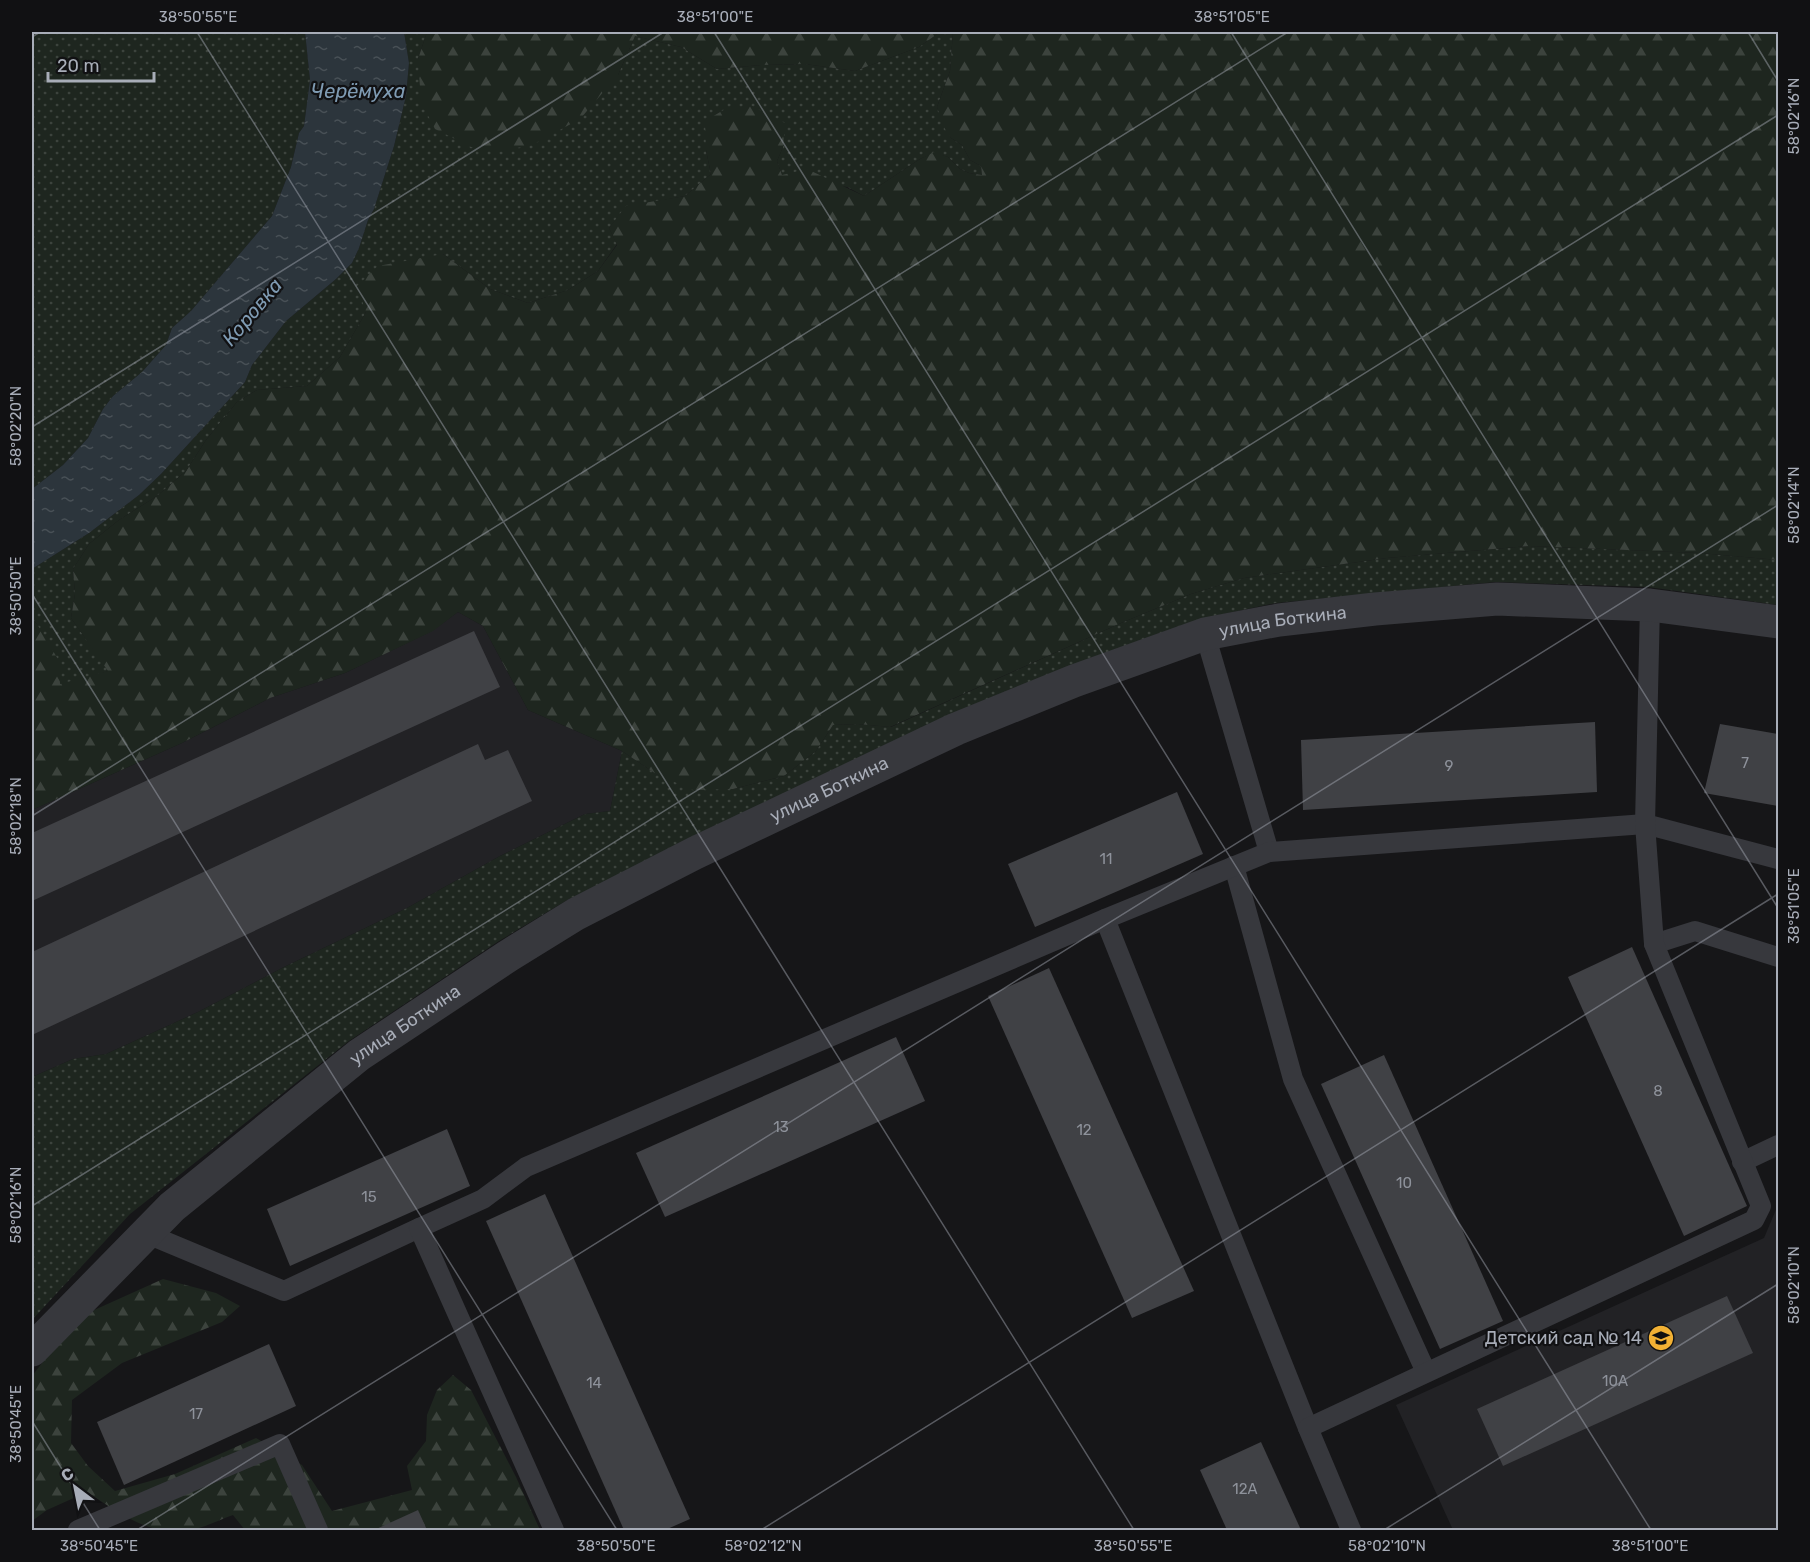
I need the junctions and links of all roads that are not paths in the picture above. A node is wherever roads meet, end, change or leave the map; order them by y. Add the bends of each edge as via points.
1 (1650, 605) junction
2 (1779, 622) edge
3 (1205, 634) junction
4 (1645, 825) junction
5 (1269, 852) junction
6 (1779, 859) edge
7 (1234, 866) junction
8 (1105, 919) junction
9 (1654, 944) junction
10 (1779, 957) edge
11 (1779, 1145) edge
12 (1742, 1162) junction
13 (419, 1228) junction
14 (145, 1233) junction
15 (32, 1350) edge
16 (1426, 1372) junction
17 (1308, 1428) junction
18 (78, 1530) edge
19 (318, 1530) edge
20 (554, 1530) edge
21 (1351, 1530) edge

1 - 2 street, улица Боткина
1 - 3 street, улица Боткина via 1497,599 1343,612
1 - 4 lane
3 - 5 lane
3 - 14 street, улица Боткина via 956,729 576,914 359,1055
4 - 5 lane
4 - 6 lane
4 - 9 lane
5 - 7 lane
7 - 8 lane
7 - 16 lane via 1293,1079
8 - 13 lane via 526,1167 483,1199
8 - 17 lane
9 - 10 lane via 1695,931
9 - 12 lane
11 - 12 lane
12 - 16 lane via 1761,1206 1754,1220
13 - 14 lane via 284,1291
13 - 20 lane
14 - 15 street, улица Боткина
16 - 17 lane
17 - 21 lane
18 - 19 lane via 280,1444

